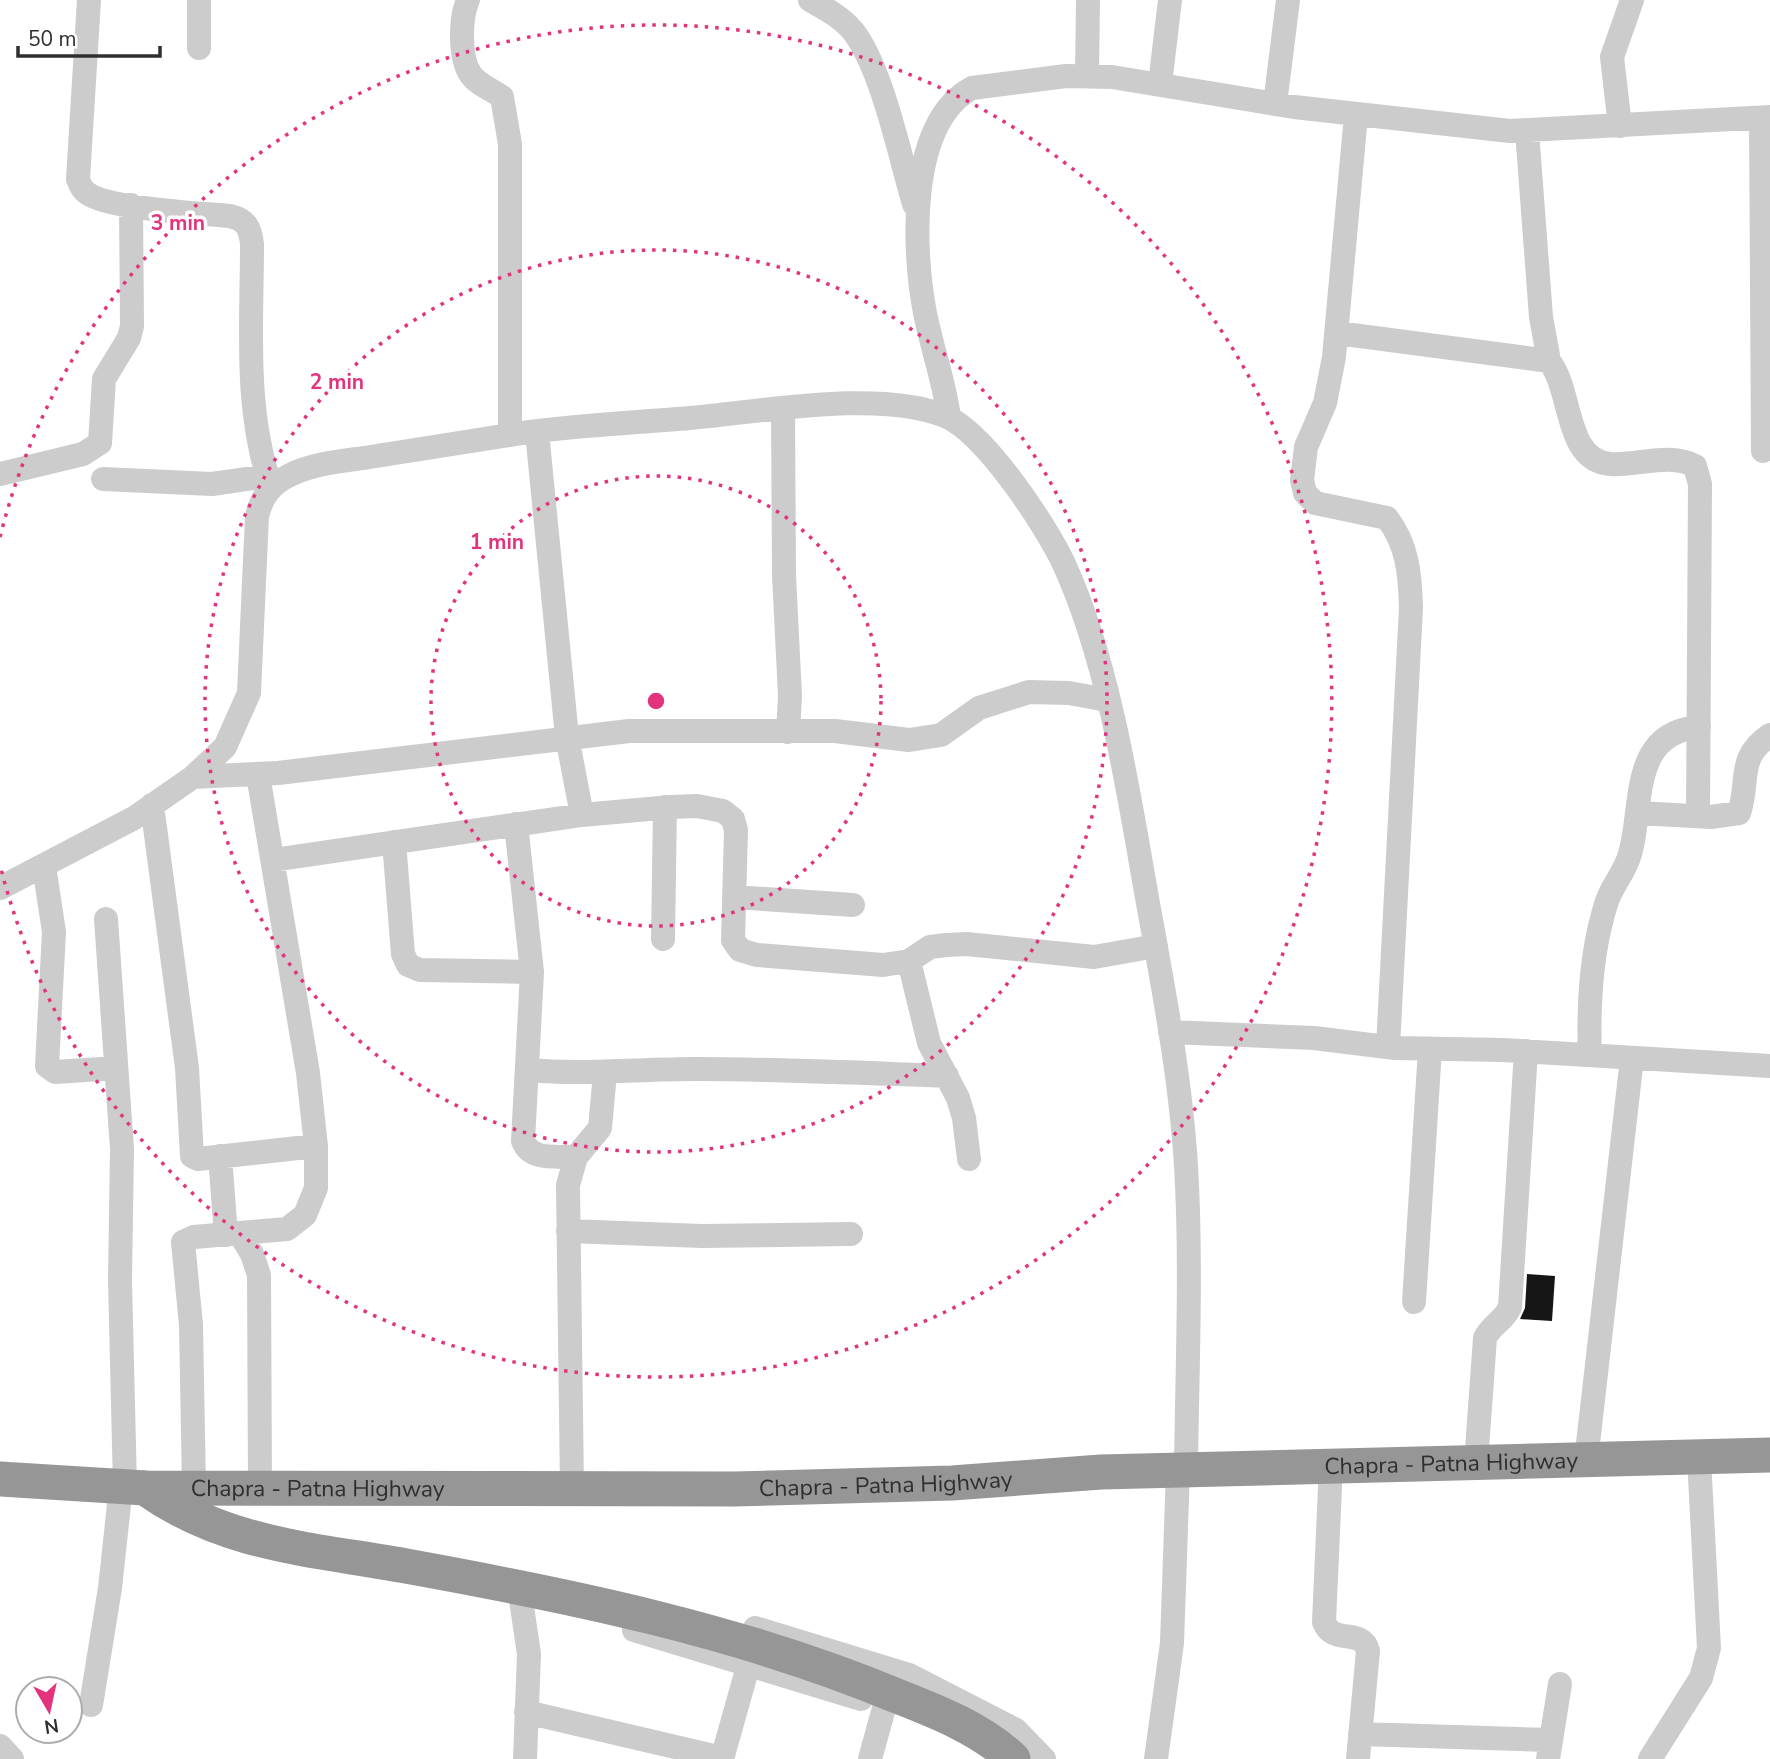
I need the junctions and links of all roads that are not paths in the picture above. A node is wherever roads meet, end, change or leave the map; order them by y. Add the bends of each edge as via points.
1 (89, 0) edge
2 (199, 0) edge
3 (468, 0) edge
4 (810, 0) edge
5 (1088, 0) edge
6 (1170, 0) edge
7 (1288, 0) edge
8 (1632, 0) edge
9 (198, 48) dead end
10 (1087, 76) junction
11 (1160, 84) junction
12 (1275, 104) junction
13 (1356, 115) junction
14 (1766, 117) edge
15 (1620, 126) junction
16 (1527, 131) junction
17 (131, 205) junction
18 (919, 218) junction
19 (1337, 332) junction
20 (1549, 360) junction
21 (783, 410) junction
22 (949, 417) junction
23 (537, 432) junction
24 (510, 435) junction
25 (1763, 451) dead end
26 (0, 474) edge
27 (103, 480) dead end
28 (269, 482) junction
29 (1107, 700) junction
30 (1699, 727) junction
31 (788, 732) junction
32 (1770, 735) edge
33 (567, 737) junction
34 (258, 775) junction
35 (193, 777) junction
36 (152, 805) junction
37 (665, 807) junction
38 (1637, 813) junction
39 (582, 815) junction
40 (1698, 816) junction
41 (516, 824) junction
42 (394, 842) junction
43 (273, 860) junction
44 (44, 866) junction
45 (0, 888) edge
46 (734, 897) junction
47 (853, 905) dead end
48 (106, 919) dead end
49 (663, 939) dead end
50 (1156, 946) junction
51 (909, 961) junction
52 (532, 972) junction
53 (1170, 1031) junction
54 (1388, 1047) junction
55 (1430, 1049) junction
56 (1526, 1051) junction
57 (1590, 1055) junction
58 (1632, 1058) junction
59 (1770, 1066) edge
60 (116, 1068) junction
61 (529, 1070) junction
62 (605, 1073) junction
63 (947, 1076) junction
64 (316, 1146) junction
65 (220, 1156) junction
66 (576, 1157) junction
67 (969, 1159) dead end
68 (568, 1231) junction
69 (233, 1234) junction
70 (851, 1234) dead end
71 (1414, 1302) dead end
72 (1770, 1455) edge
73 (1699, 1458) junction
74 (1586, 1461) junction
75 (1476, 1463) junction
76 (1331, 1465) junction
77 (1182, 1470) junction
78 (0, 1479) edge
79 (130, 1487) junction
80 (194, 1488) junction
81 (260, 1489) junction
82 (572, 1489) junction
83 (321, 1551) junction
84 (521, 1600) junction
85 (748, 1663) junction
86 (1560, 1684) dead end
87 (91, 1705) dead end
88 (884, 1708) junction
89 (526, 1712) junction
90 (1360, 1734) junction
91 (0, 1746) edge
92 (1549, 1749) edge
93 (12, 1759) edge
94 (525, 1759) edge
95 (722, 1759) edge
96 (870, 1759) edge
97 (995, 1759) edge
98 (1013, 1759) edge
99 (1044, 1759) edge
100 (1156, 1759) edge
101 (1357, 1759) edge
102 (1650, 1759) edge

1 - 17 street via 78,180 94,197
2 - 9 street
3 - 24 street via 463,32 470,74 502,97 509,134
4 - 18 street via 852,29 870,58
5 - 10 street
6 - 11 street
7 - 12 street
8 - 15 street via 1612,57
10 - 11 street
10 - 18 street via 986,85 960,95 944,110 934,135 922,176
11 - 12 street
12 - 13 street
13 - 16 street via 1486,131
13 - 19 street
14 - 15 street
14 - 25 street
15 - 16 street
16 - 20 street via 1541,317
17 - 26 street via 132,326 104,379 100,443 83,454
17 - 28 street via 230,216 244,220 249,227 252,402
18 - 22 street via 922,291
19 - 20 street
19 - 54 street via 1325,403 1302,463 1305,493 1327,508 1387,518 1404,547 1410,587
20 - 30 street via 1561,381 1580,447 1588,456 1612,464 1688,462 1699,474
21 - 22 street via 889,404
21 - 23 street
21 - 31 street
22 - 29 street via 989,450 1049,536 1065,567
23 - 24 street
23 - 33 street
24 - 28 street via 322,465
27 - 28 street
28 - 35 street via 261,499 254,542 249,692 225,747
29 - 31 street via 1029,692 979,708 941,735 919,739 835,731
29 - 50 street
30 - 38 street via 1679,729 1656,747 1646,765
30 - 40 street
31 - 33 street via 629,731
32 - 40 street via 1758,743 1747,763 1739,813
33 - 34 street
33 - 39 street
34 - 35 street
34 - 43 street
35 - 36 street
36 - 44 street
36 - 65 street via 187,1068 191,1153 195,1159
37 - 39 street
37 - 46 street via 712,808 733,819
37 - 49 street
38 - 40 street
38 - 57 street via 1631,853 1610,891 1601,924 1591,984
39 - 41 street
41 - 42 street
41 - 52 street
42 - 43 street
42 - 52 street via 403,954 408,965 420,970
43 - 64 street via 309,1073
44 - 45 street
44 - 60 street via 54,932 47,1066 55,1072
46 - 47 street
46 - 51 street via 733,940 740,950 883,965
48 - 60 street
50 - 51 street via 1094,957 946,945 930,947
50 - 53 street
51 - 63 street via 929,1043
52 - 61 street
53 - 54 street via 1314,1038
53 - 77 street via 1187,1198
54 - 55 street
55 - 56 street
55 - 71 street
56 - 57 street
56 - 75 street via 1510,1307 1485,1338
57 - 58 street
58 - 59 street
58 - 74 street
60 - 79 street
61 - 62 street
61 - 66 street via 522,1123 527,1151
62 - 63 street via 698,1069
62 - 66 street via 600,1128
63 - 67 street via 964,1118
64 - 65 street
64 - 69 street via 316,1188 306,1215 287,1229
65 - 69 street
66 - 68 street via 568,1185
68 - 70 street via 702,1236
68 - 82 street
69 - 80 street via 189,1237 183,1244 191,1325
69 - 81 street via 252,1254 259,1275
72 - 73 highway, Chapra - Patna Highway
73 - 74 highway, Chapra - Patna Highway
73 - 102 street via 1709,1648 1701,1678
74 - 75 highway, Chapra - Patna Highway
75 - 76 highway, Chapra - Patna Highway
76 - 77 highway, Chapra - Patna Highway
76 - 90 street via 1324,1622 1335,1636 1366,1643
77 - 82 highway, Chapra - Patna Highway via 830,1487
77 - 100 street via 1172,1643
78 - 79 highway, Chapra - Patna Highway
79 - 80 highway, Chapra - Patna Highway
79 - 83 highway via 231,1533
79 - 87 street
80 - 81 highway, Chapra - Patna Highway
81 - 82 highway, Chapra - Patna Highway
83 - 84 street via 403,1575
83 - 98 highway via 516,1586 741,1641 846,1674 951,1718
83 - 99 street via 405,1552 486,1566 633,1596 821,1647 909,1675 951,1696 1016,1730
84 - 85 street
84 - 89 street via 529,1654
85 - 88 street
85 - 95 street
86 - 92 street
88 - 96 street
88 - 97 street
89 - 94 street
89 - 95 street
90 - 92 street
90 - 101 street
91 - 93 street

